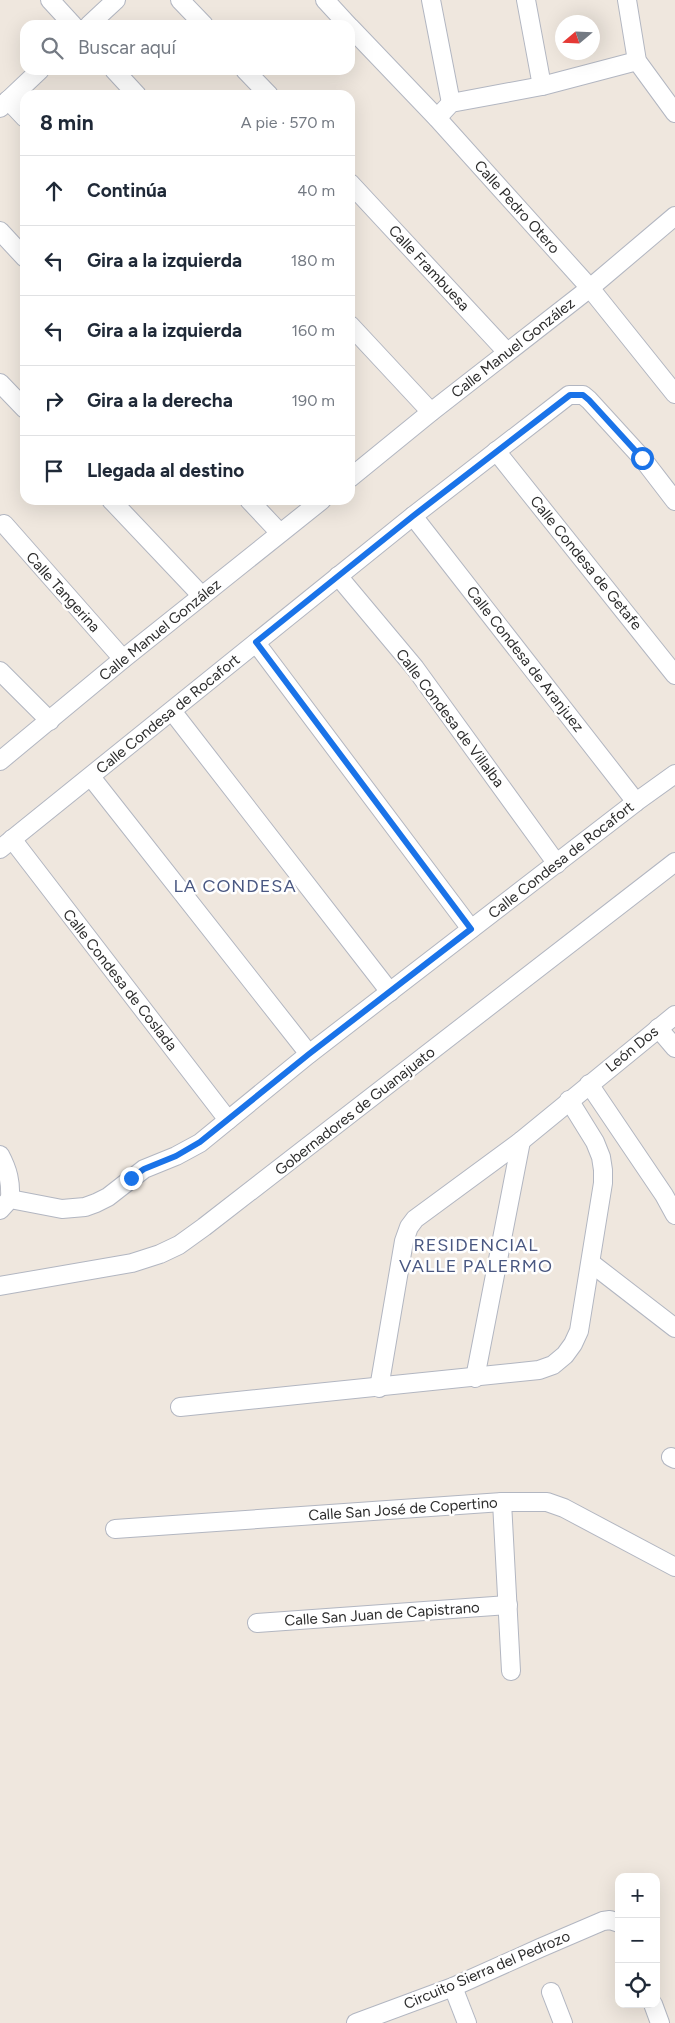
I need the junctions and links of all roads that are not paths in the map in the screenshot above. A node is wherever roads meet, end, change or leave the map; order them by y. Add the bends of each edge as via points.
1 (50, 0) edge
2 (116, 0) edge
3 (180, 0) edge
4 (325, 0) edge
5 (431, 0) edge
6 (526, 0) edge
7 (627, 0) edge
8 (68, 20) edge
9 (94, 20) edge
10 (199, 20) edge
11 (343, 20) edge
12 (355, 32) edge
13 (637, 61) junction
14 (35, 75) edge
15 (119, 75) edge
16 (250, 75) edge
17 (542, 86) junction
18 (132, 90) edge
19 (263, 90) edge
20 (451, 102) junction
21 (4, 104) edge
22 (675, 113) edge
23 (20, 115) edge
24 (437, 118) junction
25 (355, 188) edge
26 (675, 216) edge
27 (0, 231) edge
28 (20, 253) edge
29 (590, 288) junction
30 (355, 330) edge
31 (507, 352) junction
32 (0, 383) edge
33 (675, 394) edge
34 (20, 404) edge
35 (431, 412) junction
36 (496, 451) junction
37 (355, 471) edge
38 (675, 500) edge
39 (116, 505) edge
40 (254, 505) edge
41 (316, 505) edge
42 (413, 516) junction
43 (4, 524) dead end
44 (280, 533) junction
45 (338, 576) junction
46 (202, 596) junction
47 (256, 642) junction
48 (123, 659) junction
49 (0, 671) edge
50 (675, 675) edge
51 (172, 711) junction
52 (50, 721) junction
53 (0, 762) edge
54 (675, 774) edge
55 (90, 777) junction
56 (636, 802) junction
57 (6, 844) edge
58 (675, 862) edge
59 (557, 864) junction
60 (471, 929) junction
61 (390, 992) junction
62 (675, 1015) edge
63 (658, 1028) junction
64 (675, 1048) edge
65 (309, 1054) junction
66 (589, 1084) junction
67 (569, 1100) junction
68 (228, 1120) junction
69 (521, 1141) junction
70 (0, 1155) edge
71 (5, 1205) edge
72 (675, 1215) edge
73 (591, 1263) junction
74 (0, 1286) edge
75 (675, 1328) edge
76 (475, 1378) junction
77 (379, 1388) junction
78 (180, 1407) dead end
79 (502, 1502) junction
80 (115, 1529) dead end
81 (675, 1567) edge
82 (508, 1605) junction
83 (257, 1622) dead end
84 (511, 1671) dead end
85 (615, 1922) edge
86 (453, 1987) junction
87 (551, 1992) dead end
88 (655, 2008) edge
89 (373, 2020) edge
90 (356, 2023) edge
91 (467, 2023) edge
92 (563, 2023) edge
93 (660, 2023) edge

1 - 8 street
2 - 9 street
3 - 10 street
4 - 11 street, Calle Pedro Otero
5 - 20 street
6 - 17 street
7 - 13 street
12 - 24 street, Calle Pedro Otero
13 - 17 street
13 - 22 street
14 - 21 street
15 - 18 street
16 - 19 street
17 - 20 street
20 - 24 street
21 - 23 street
24 - 29 street, Calle Pedro Otero
25 - 31 street, Calle Frambuesa
26 - 29 street, Calle Manuel González
27 - 28 street
29 - 31 street, Calle Manuel González
29 - 33 street, Calle Pedro Otero
30 - 35 street
31 - 35 street, Calle Manuel González
32 - 34 street
35 - 37 street, Calle Manuel González
36 - 38 street, Calle Condesa de Rocafort via 562,399 583,395 642,458
36 - 42 street, Calle Condesa de Rocafort
36 - 50 street, Calle Condesa de Getafe
39 - 46 street
40 - 44 street
41 - 44 street, Calle Manuel González
42 - 45 street, Calle Condesa de Rocafort
42 - 56 street, Calle Condesa de Aranjuez
43 - 48 street, Calle Tangerina
44 - 46 street, Calle Manuel González
45 - 47 street, Calle Condesa de Rocafort
45 - 59 street, Calle Condesa de Villalba via 415,668
46 - 48 street, Calle Manuel González
47 - 51 street, Calle Condesa de Rocafort
47 - 60 street
48 - 52 street, Calle Manuel González
49 - 52 street
51 - 55 street, Calle Condesa de Rocafort
51 - 61 street
52 - 53 street, Calle Manuel González
54 - 56 street, Calle Condesa de Rocafort
55 - 57 street, Calle Condesa de Rocafort
55 - 65 street
56 - 59 street, Calle Condesa de Rocafort
57 - 68 street, Calle Condesa de Coslada
58 - 74 street, Gobernadores de Guanajuato via 179,1245 132,1263
59 - 60 street, Calle Condesa de Rocafort
60 - 61 street, Calle Condesa de Rocafort
61 - 65 street, Calle Condesa de Rocafort
62 - 63 street, León Dos
63 - 64 street
63 - 66 street, León Dos
65 - 68 street, Calle Condesa de Rocafort
66 - 67 street, León Dos
66 - 72 street
67 - 69 street, León Dos
67 - 73 street via 596,1142 604,1170
68 - 71 street, Calle Condesa de Rocafort via 200,1142 144,1169 96,1204 62,1209
69 - 76 street
69 - 77 street, León Dos via 415,1219 409,1227
70 - 71 street via 8,1170 11,1186
73 - 75 street
73 - 76 street via 579,1331 566,1355 540,1370
76 - 77 street
77 - 78 street
79 - 80 street, Calle San José de Copertino
79 - 81 street, Calle San José de Copertino via 547,1502 564,1508
79 - 82 street
82 - 83 street, Calle San Juan de Capistrano
82 - 84 street
85 - 86 street, Circuito Sierra del Pedrozo via 603,1922
86 - 89 street, Circuito Sierra del Pedrozo
86 - 91 street
87 - 92 street
88 - 93 street
89 - 90 street, Circuito Sierra del Pedrozo

